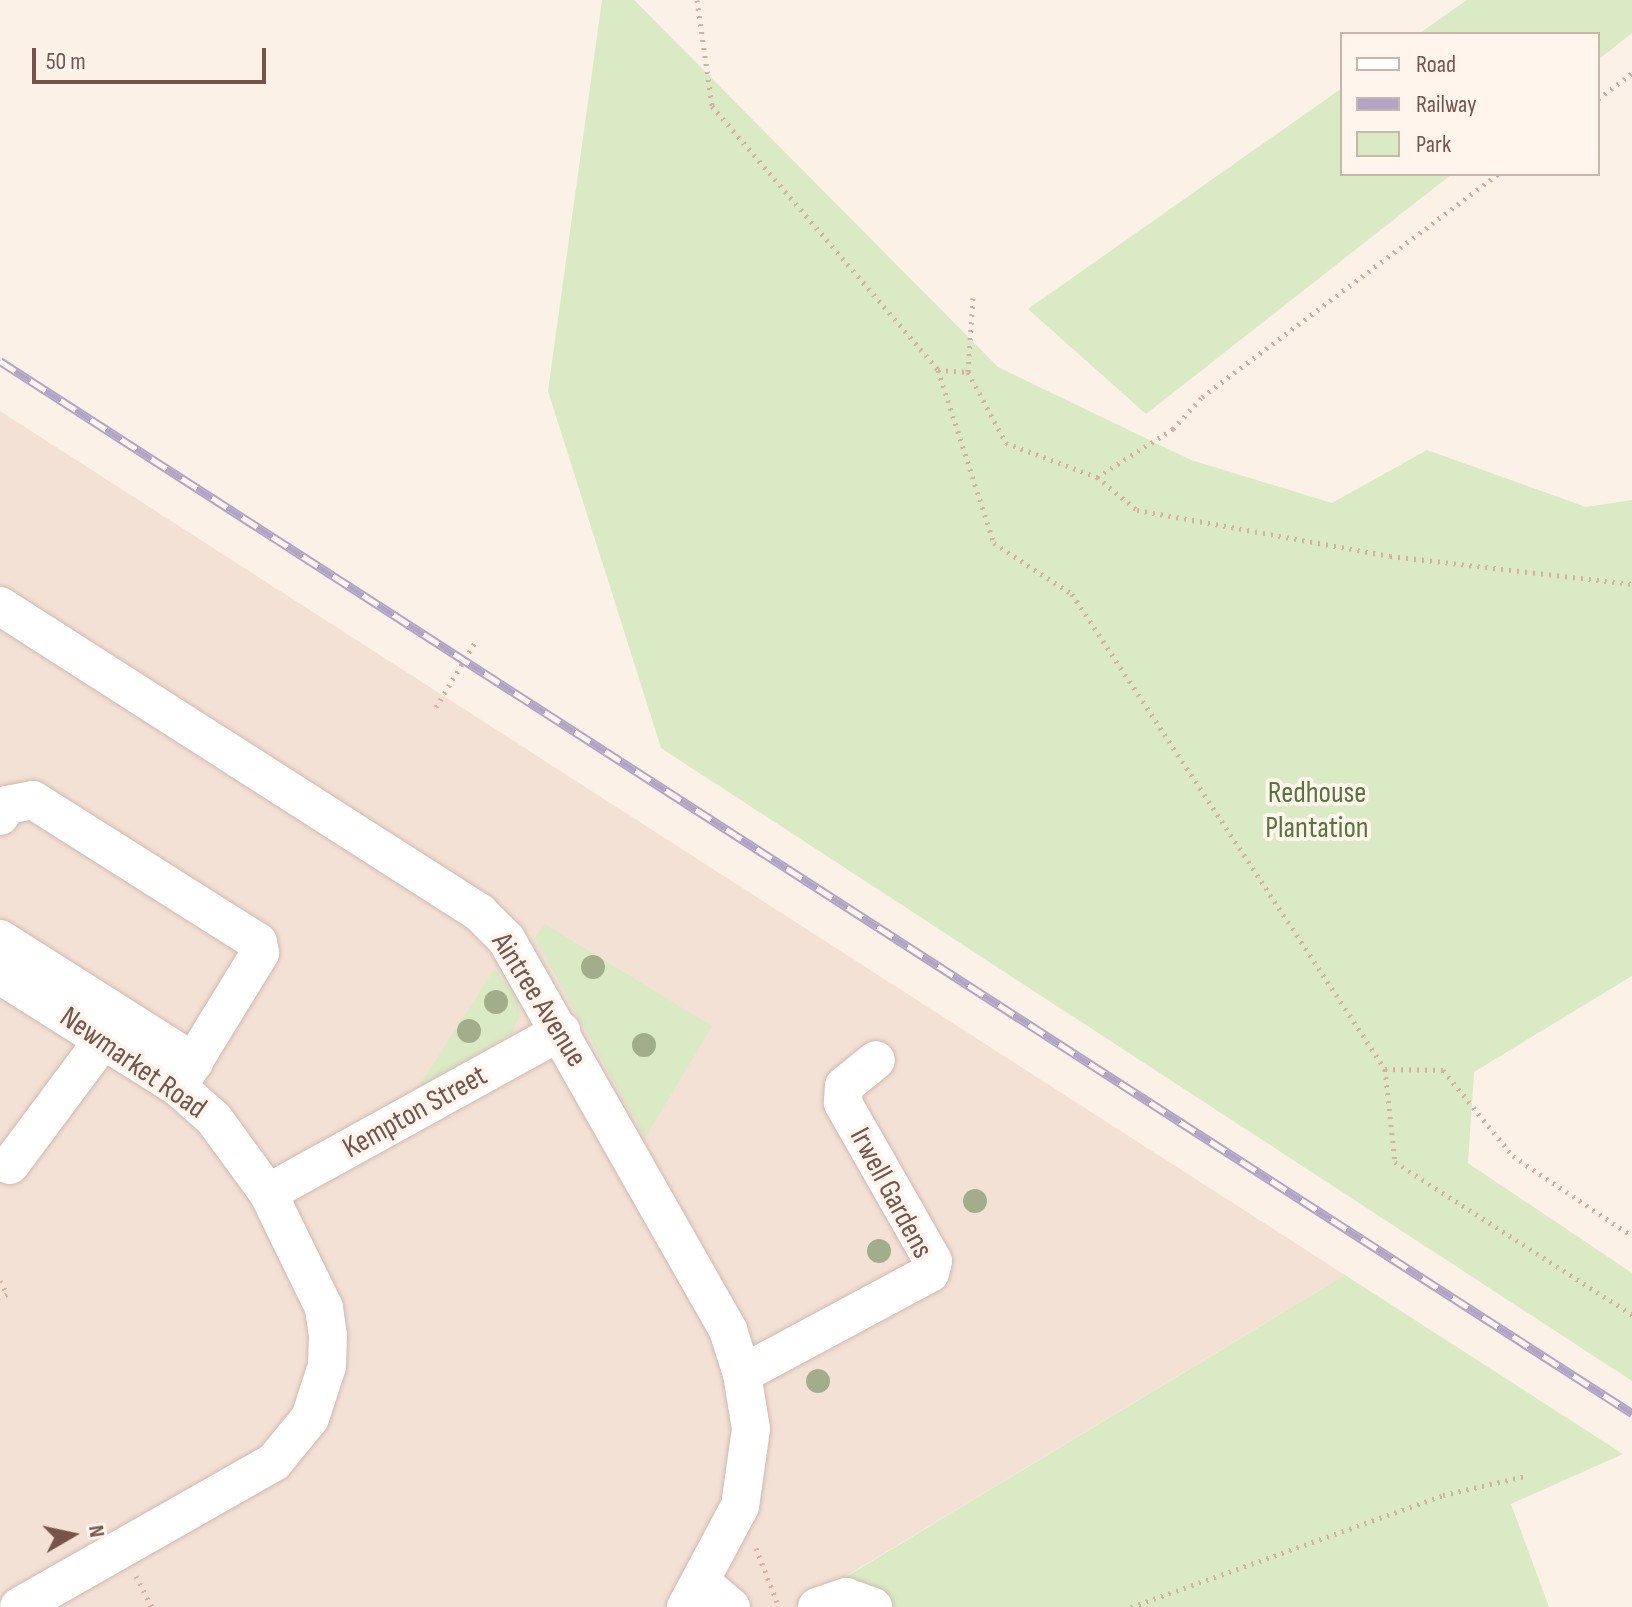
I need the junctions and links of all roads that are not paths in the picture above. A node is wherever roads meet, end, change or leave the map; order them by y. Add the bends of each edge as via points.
1 (0, 606) edge
2 (0, 816) edge
3 (0, 939) edge
4 (0, 975) edge
5 (561, 1031) junction
6 (104, 1039) junction
7 (876, 1060) dead end
8 (186, 1075) junction
9 (10, 1165) dead end
10 (268, 1193) junction
11 (742, 1374) junction
12 (693, 1595) edge
13 (19, 1607) edge
14 (731, 1607) edge
15 (817, 1607) edge
16 (873, 1607) edge

1 - 5 street, Aintree Avenue via 480,913 506,939
2 - 8 street via 7,805 33,800 258,942 260,953
3 - 8 street
4 - 6 street, Newmarket Road
5 - 10 street, Kempton Street
5 - 11 street, Aintree Avenue via 728,1330
6 - 8 street, Newmarket Road
6 - 9 street
7 - 11 street, Irwell Gardens via 844,1086 843,1103 933,1261 930,1273
8 - 10 street, Newmarket Road
10 - 13 street, Newmarket Road via 324,1308 327,1366 310,1418 274,1462
11 - 12 street, Aintree Avenue via 751,1429 740,1506
12 - 14 street
15 - 16 street via 846,1597

